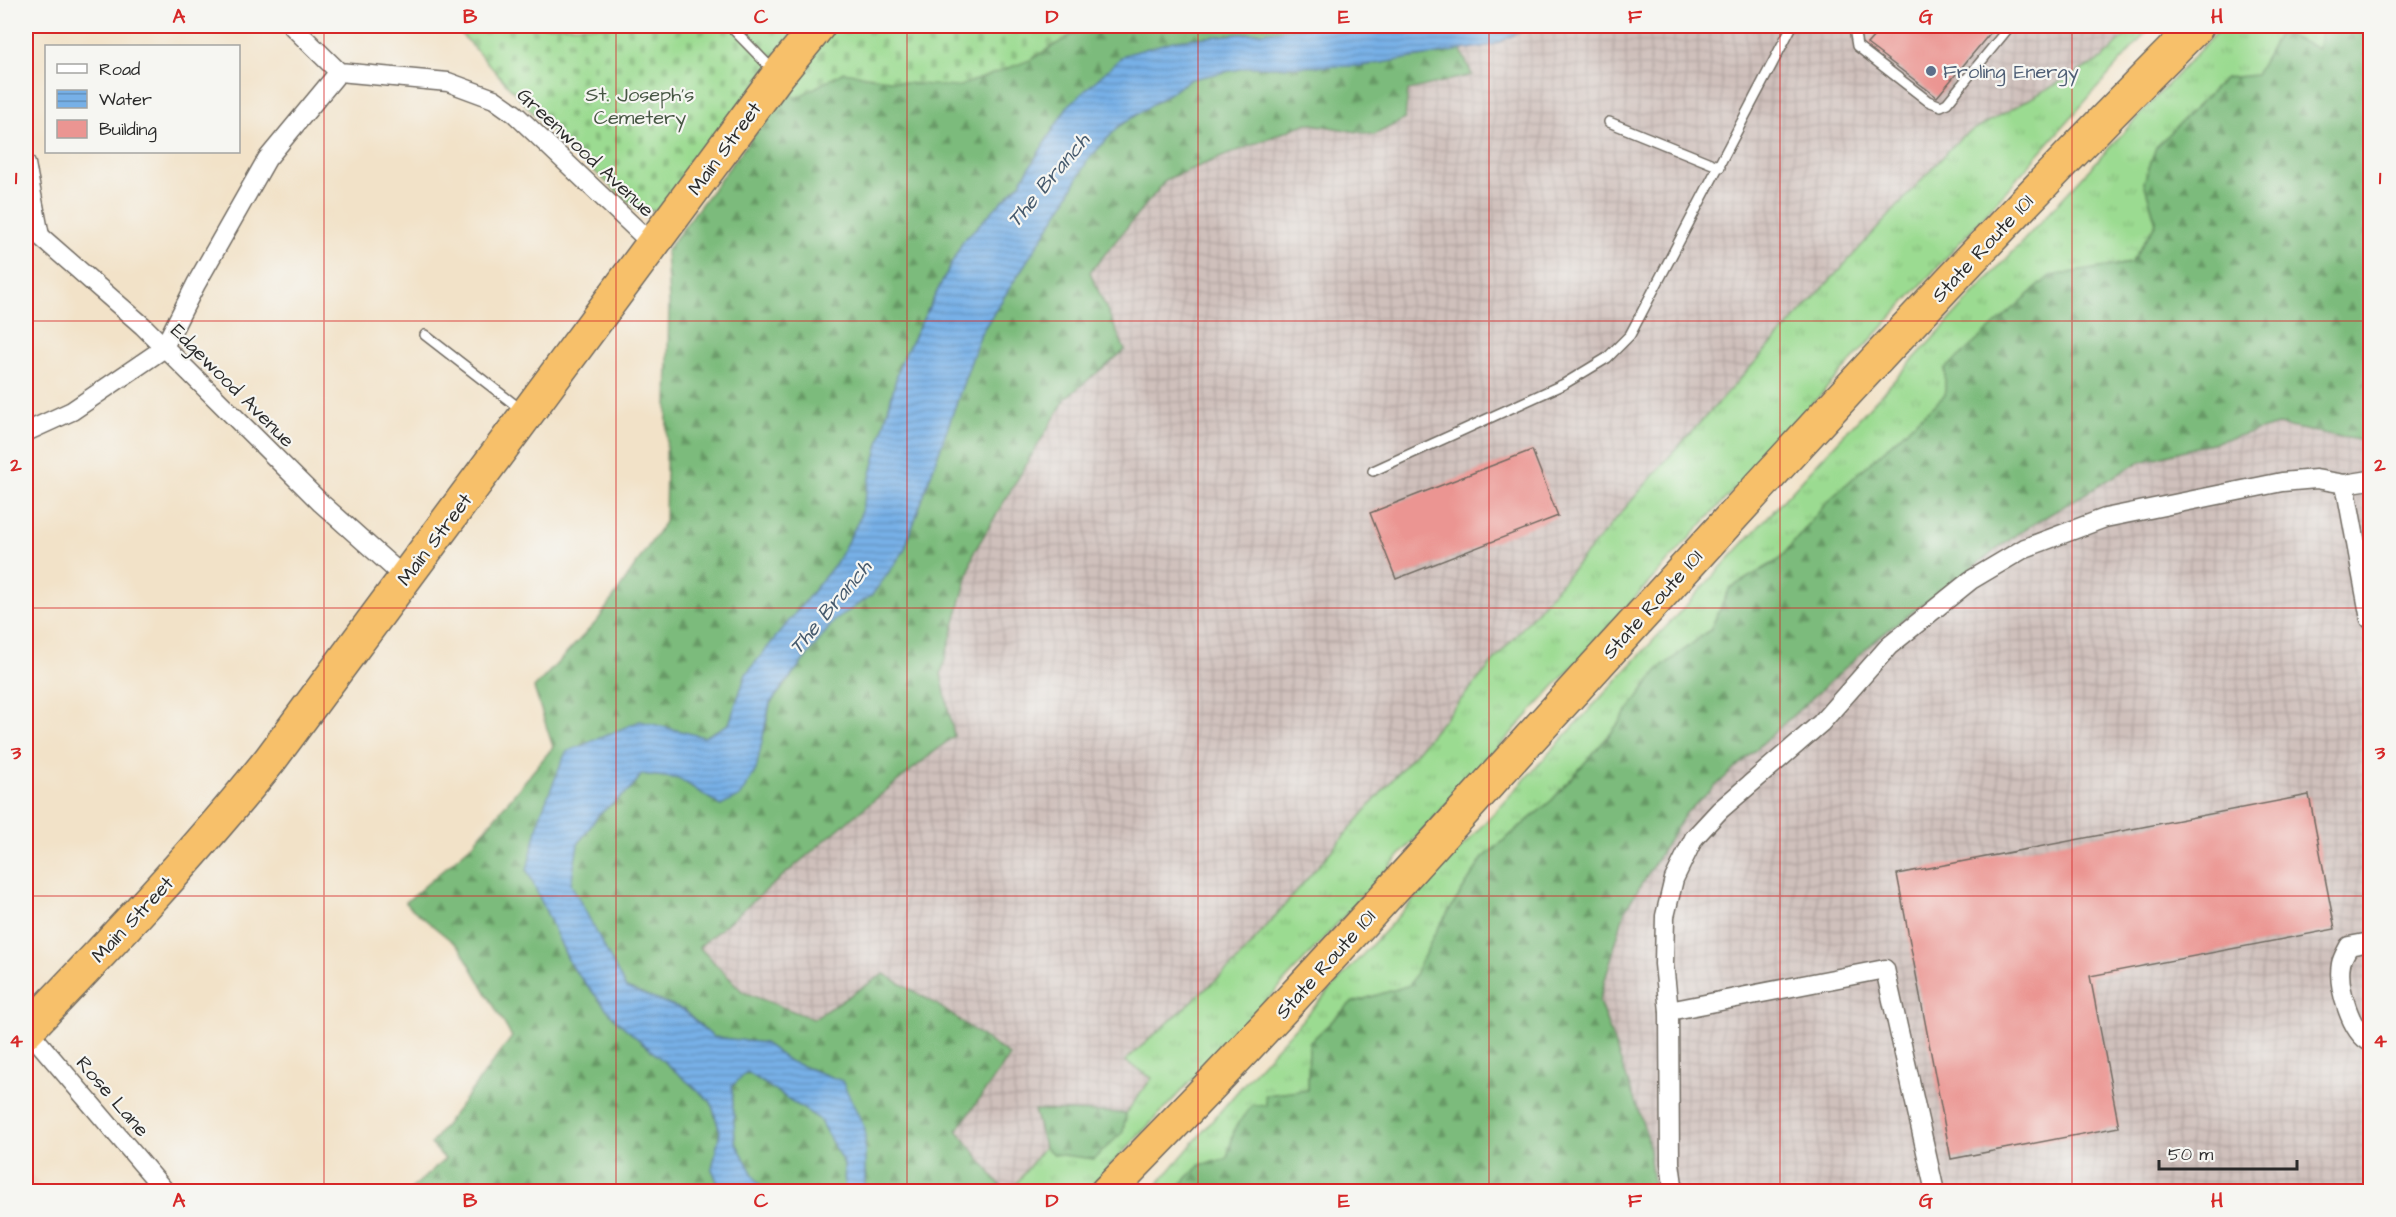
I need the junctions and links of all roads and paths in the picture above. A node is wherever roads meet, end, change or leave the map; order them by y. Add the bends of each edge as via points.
1 (292, 26) edge
2 (730, 26) edge
3 (818, 26) edge
4 (1792, 26) edge
5 (1859, 26) edge
6 (2010, 26) edge
7 (2174, 26) edge
8 (2197, 26) edge
9 (339, 72) junction
10 (778, 75) junction
11 (1609, 122) dead end
12 (2084, 138) junction
13 (26, 164) edge
14 (1720, 167) junction
15 (33, 234) edge
16 (653, 245) junction
17 (425, 335) dead end
18 (164, 349) junction
19 (527, 414) junction
20 (26, 432) edge
21 (1373, 471) dead end
22 (2370, 480) edge
23 (2345, 484) junction
24 (405, 578) junction
25 (2370, 619) edge
26 (2370, 942) edge
27 (1669, 1011) junction
28 (26, 1030) edge
29 (2370, 1042) edge
30 (1224, 1074) junction
31 (166, 1191) edge
32 (1107, 1191) edge
33 (1129, 1191) edge
34 (1674, 1191) edge
35 (1935, 1191) edge

1 - 9 street
2 - 10 lane
3 - 10 highway, Main Street
4 - 14 lane
5 - 6 lane via 1855,34 1857,46 1928,101 1941,106
7 - 12 highway, State Route 101
8 - 12 highway, State Route 101
9 - 16 street, Greenwood Avenue via 448,82 494,99 515,114
9 - 18 street via 267,159
10 - 16 highway, Main Street
11 - 14 lane
12 - 30 highway, State Route 101
13 - 15 street
14 - 21 lane via 1630,335 1607,358 1564,384
15 - 18 street, Edgewood Avenue via 143,326
16 - 19 highway, Main Street
17 - 19 lane
18 - 20 street via 72,411
18 - 24 street, Edgewood Avenue via 321,503
19 - 24 highway, Main Street
22 - 23 street
23 - 25 street
23 - 27 street via 2316,479 2283,482 2104,518 2025,548 1971,580 1889,646 1821,723 1720,810 1694,838 1674,879 1665,915 1664,964
24 - 28 highway, Main Street via 214,831
26 - 29 street via 2349,946 2341,964 2351,1022 2361,1038
27 - 34 street via 1670,1163
27 - 35 street via 1885,969
28 - 31 street, Rose Lane
30 - 32 highway, State Route 101
30 - 33 highway, State Route 101

